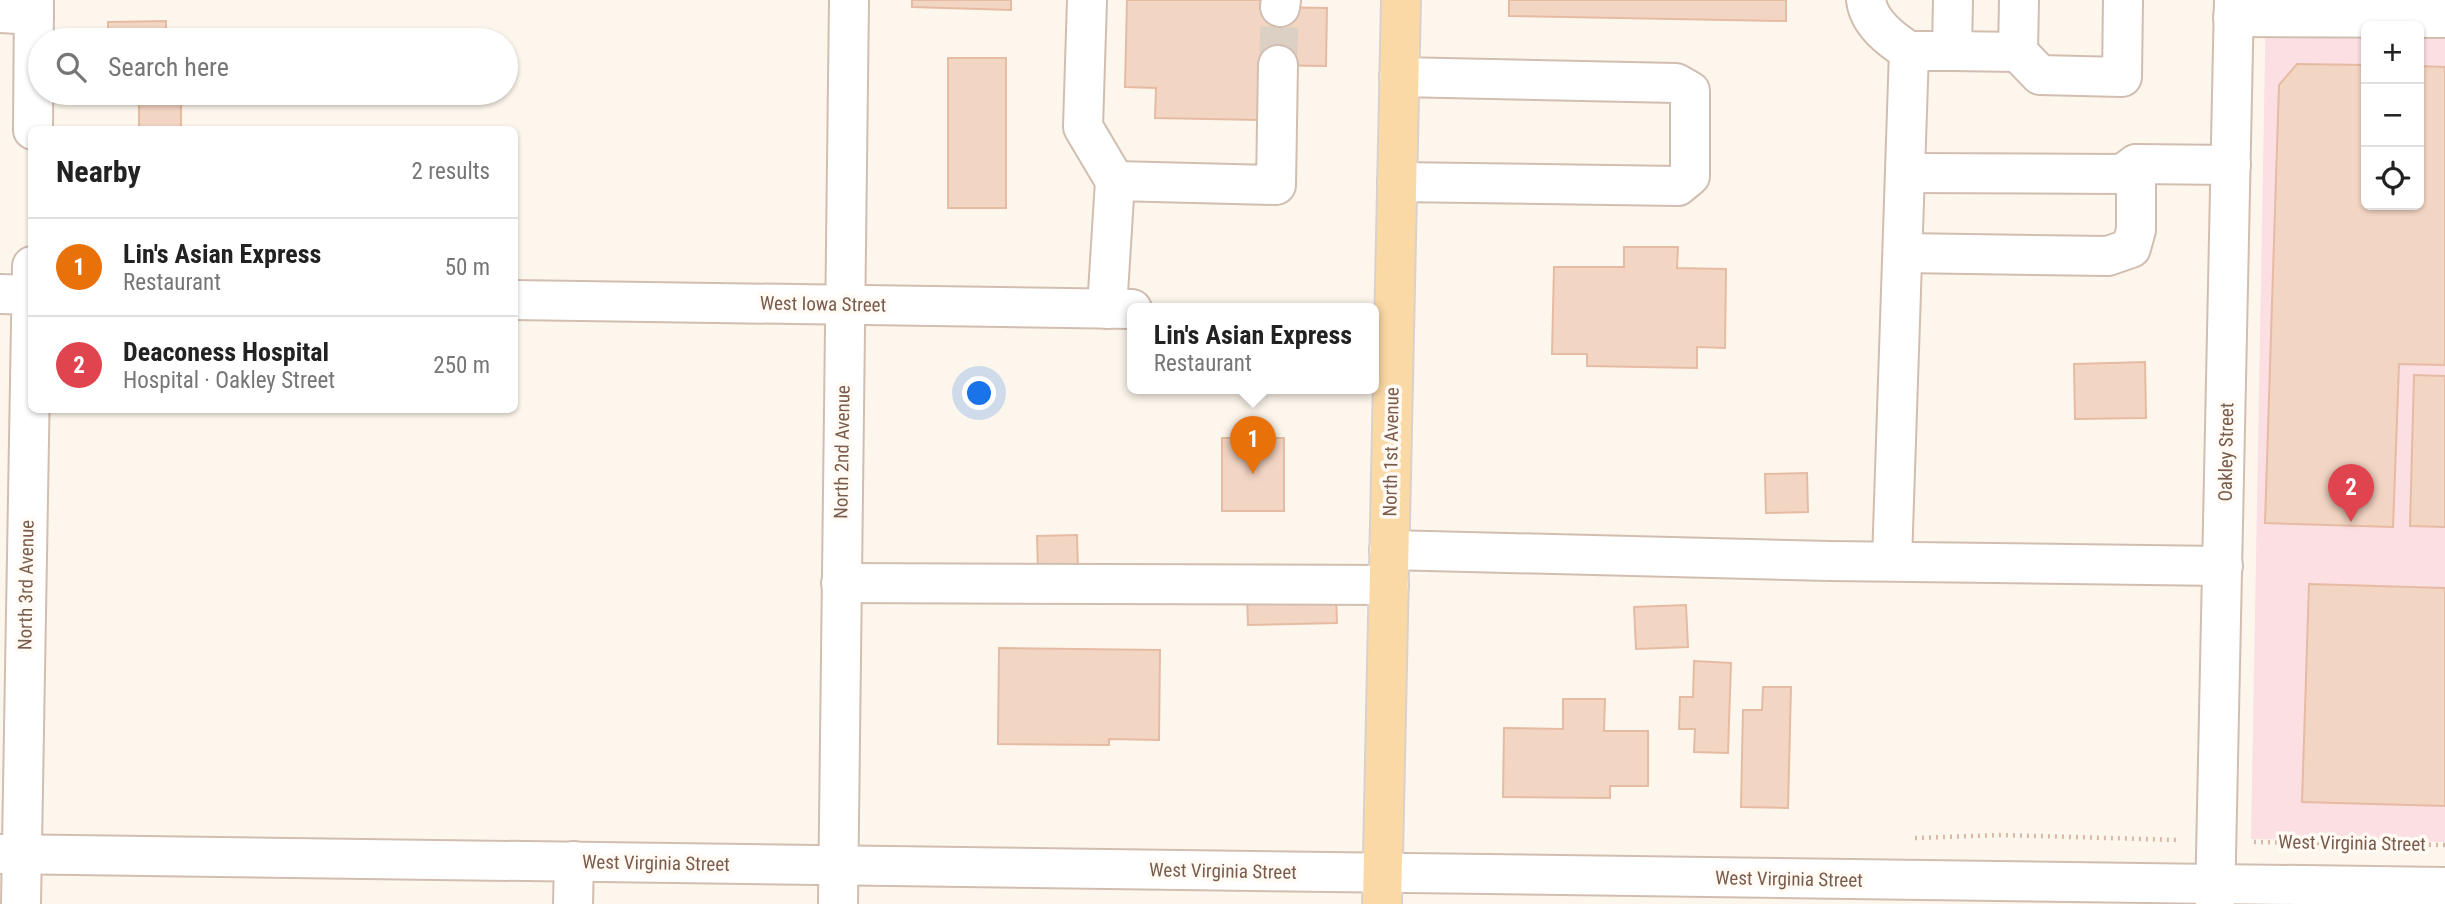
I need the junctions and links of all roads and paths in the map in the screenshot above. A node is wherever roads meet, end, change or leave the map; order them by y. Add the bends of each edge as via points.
1 (849, 0) edge
2 (1087, 0) edge
3 (1401, 0) edge
4 (1866, 0) edge
5 (1953, 0) edge
6 (2019, 0) edge
7 (2123, 0) edge
8 (23, 9) edge
9 (2233, 9) edge
10 (2445, 18) edge
11 (1909, 51) junction
12 (1952, 51) junction
13 (2018, 52) junction
14 (1279, 65) tunnel mouth
15 (28, 70) edge
16 (1399, 77) junction
17 (31, 105) edge
18 (33, 126) edge
19 (2136, 164) junction
20 (2231, 165) junction
21 (1906, 173) junction
22 (1115, 180) junction
23 (1396, 182) junction
24 (1903, 253) junction
25 (0, 294) edge
26 (28, 295) edge
27 (518, 300) edge
28 (844, 304) junction
29 (1119, 309) edge
30 (1384, 313) edge
31 (28, 379) edge
32 (1892, 561) junction
33 (2223, 566) junction
34 (1389, 568) junction
35 (841, 583) junction
36 (2217, 841) junction
37 (2445, 845) edge
38 (11, 855) edge
39 (574, 861) junction
40 (838, 866) junction
41 (2445, 887) edge
42 (1382, 888) edge
43 (1756, 892) edge
44 (2216, 894) edge
45 (21, 904) edge
46 (573, 904) edge
47 (838, 904) edge

1 - 28 street, North 2nd Avenue
2 - 22 street via 1083,127
3 - 16 main road, North 1st Avenue
4 - 11 street via 1867,12
5 - 12 street
6 - 13 street
7 - 13 street via 2122,76 2040,75
8 - 15 street
9 - 10 street
9 - 20 street, Oakley Street
11 - 12 street
11 - 21 street
12 - 13 street
14 - 22 street via 1276,186
16 - 23 main road, North 1st Avenue
16 - 23 street via 1676,83 1689,91 1689,176 1678,186
17 - 18 street
19 - 20 street
19 - 21 street via 2122,174
19 - 24 street via 2136,230 2131,248 2108,256
20 - 33 street, Oakley Street
21 - 24 street
22 - 29 street
23 - 30 main road, North 1st Avenue
24 - 32 street
25 - 26 street
27 - 28 street, West Iowa Street
28 - 29 street, West Iowa Street
28 - 35 street, North 2nd Avenue
30 - 34 main road, North 1st Avenue
31 - 38 street, North 3rd Avenue
32 - 33 street
32 - 34 street
33 - 36 street, Oakley Street
34 - 35 street
34 - 42 main road, North 1st Avenue
35 - 40 street, North 2nd Avenue
36 - 37 path, West Virginia Street
36 - 44 street, Oakley Street
38 - 39 street, West Virginia Street
38 - 45 street, North 3rd Avenue
39 - 40 street, West Virginia Street
39 - 46 street
40 - 42 street, West Virginia Street
40 - 47 street, North 2nd Avenue
41 - 44 street, West Virginia Street
42 - 43 street, West Virginia Street
43 - 44 street, West Virginia Street

